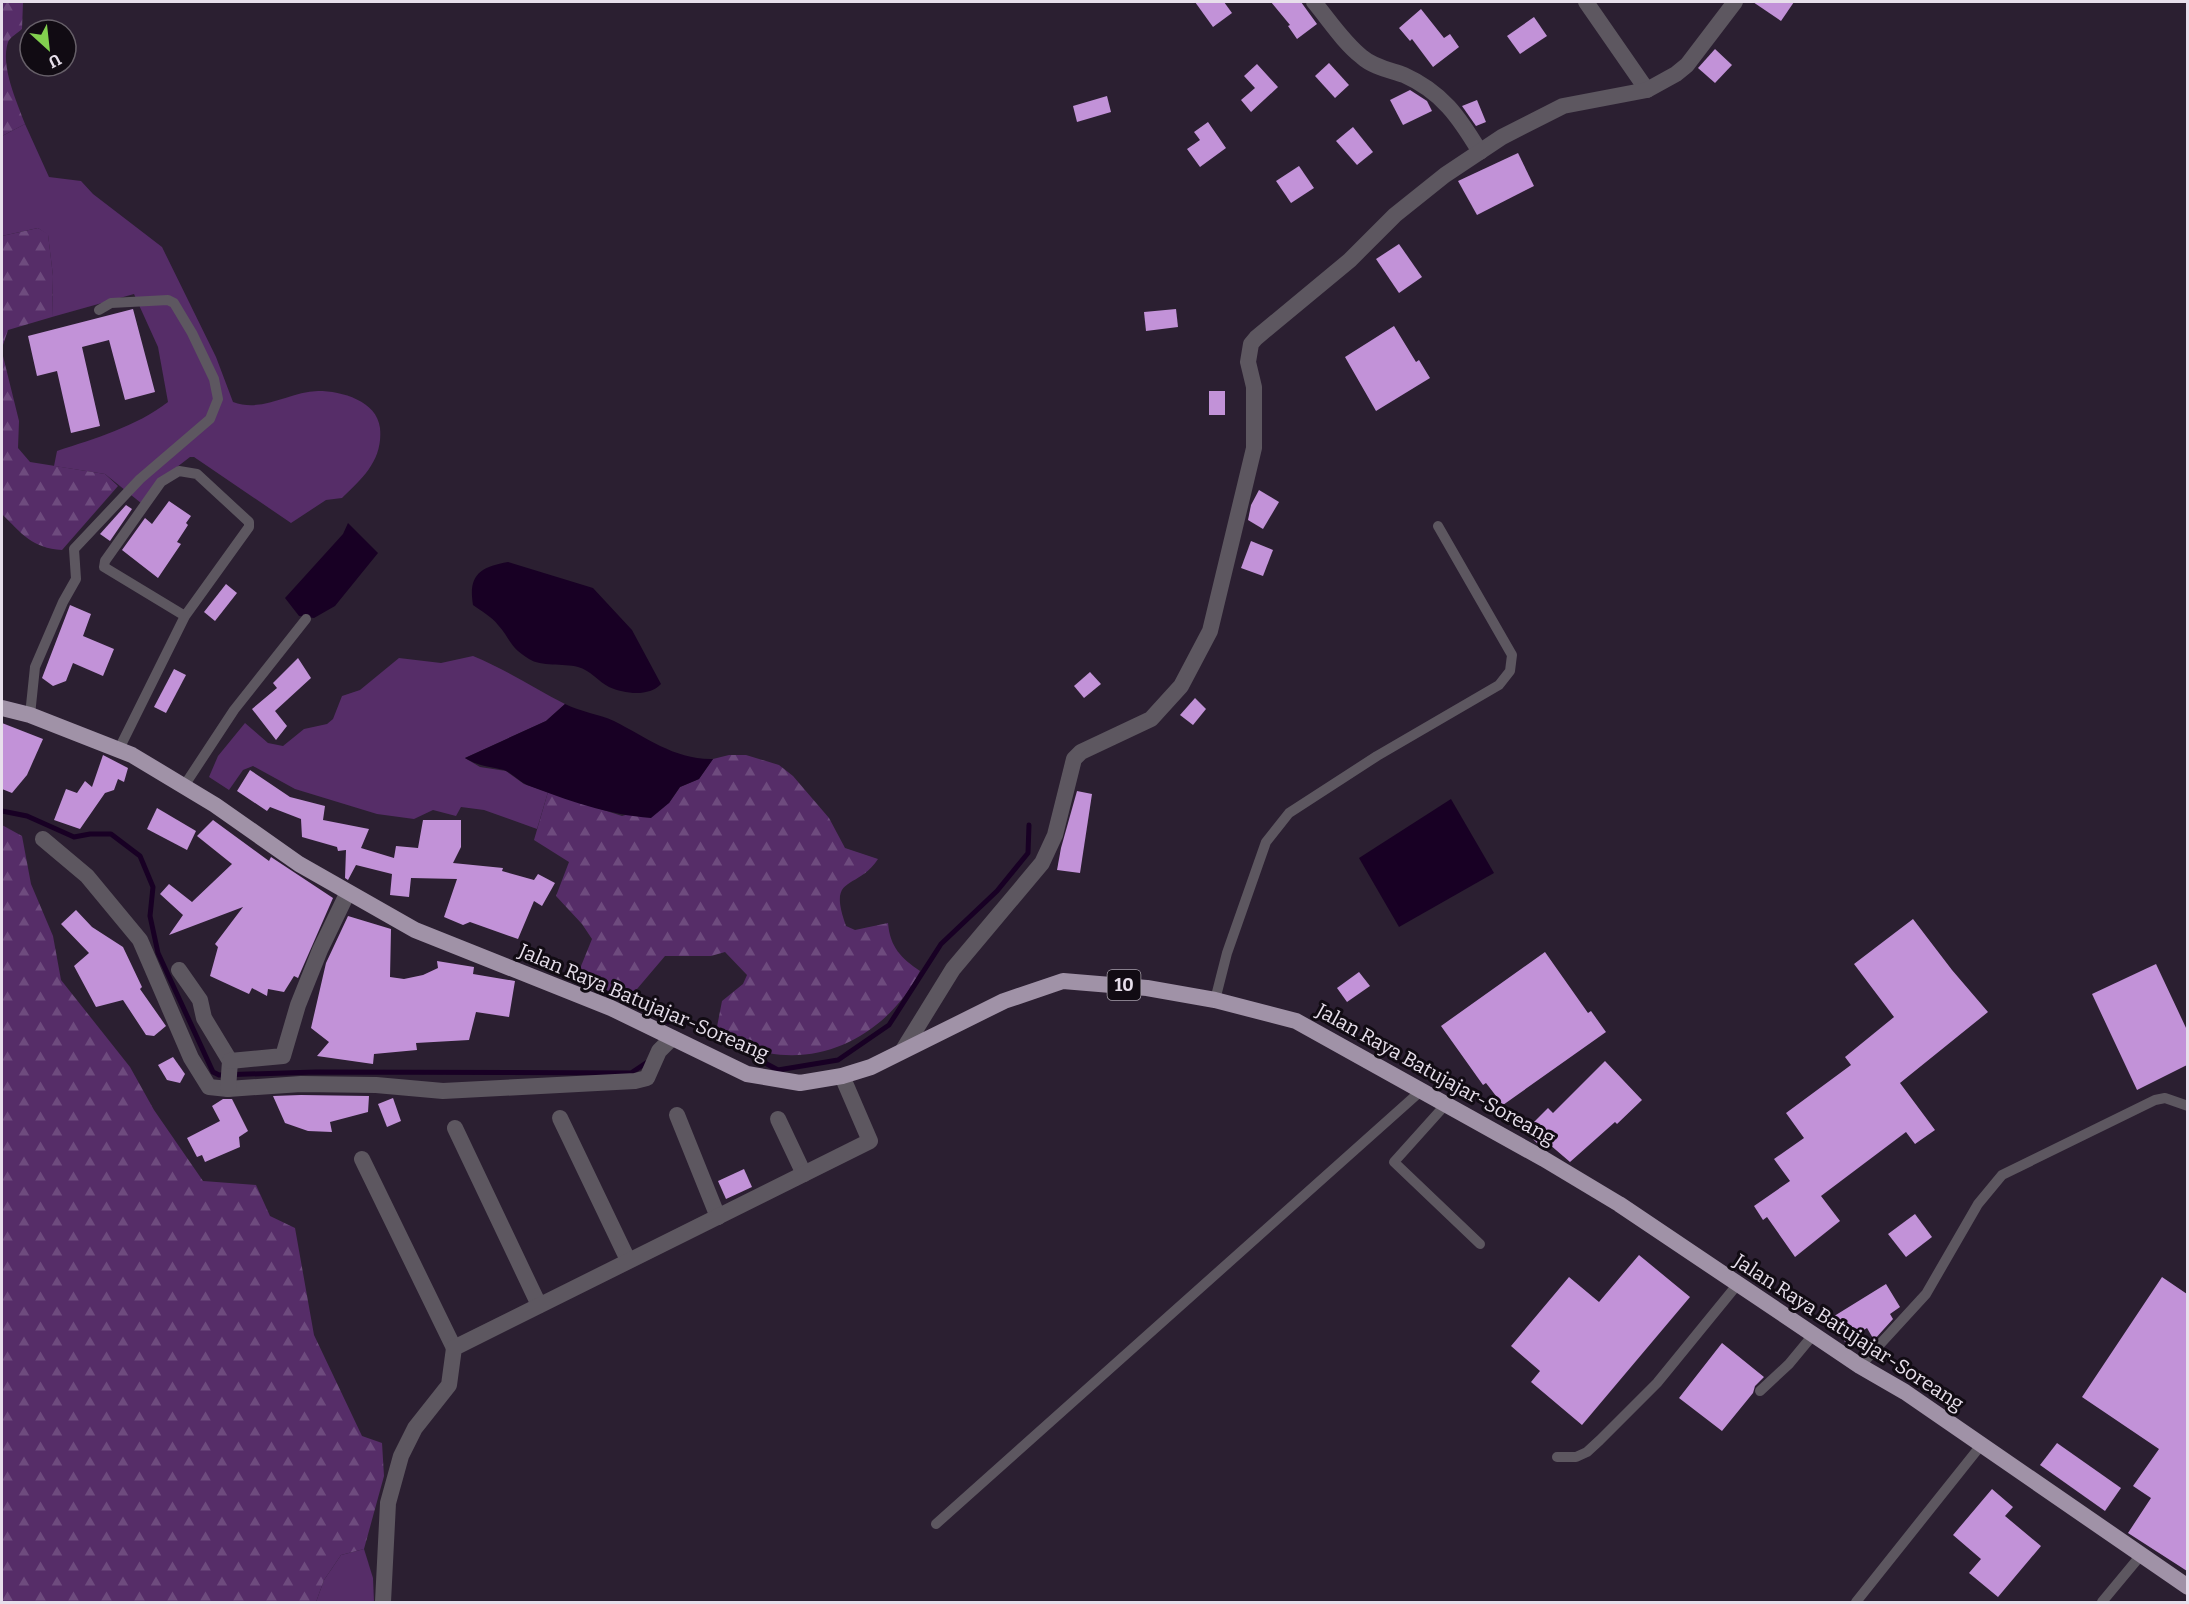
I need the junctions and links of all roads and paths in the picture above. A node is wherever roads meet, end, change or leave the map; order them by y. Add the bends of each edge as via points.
1 (1314, 2) edge
2 (1586, 2) edge
3 (1735, 2) edge
4 (1647, 90) junction
5 (1480, 152) junction
6 (99, 310) dead end
7 (1438, 526) dead end
8 (185, 616) junction
9 (306, 619) dead end
10 (2, 708) edge
11 (30, 715) junction
12 (118, 751) junction
13 (184, 786) junction
14 (43, 839) dead end
15 (347, 894) junction
16 (179, 970) dead end
17 (1215, 1000) junction
18 (672, 1038) junction
19 (903, 1050) junction
20 (229, 1075) junction
21 (842, 1076) junction
22 (1423, 1089) junction
23 (1447, 1103) junction
24 (2187, 1106) edge
25 (677, 1115) dead end
26 (560, 1118) dead end
27 (778, 1119) dead end
28 (455, 1128) dead end
29 (362, 1159) dead end
30 (804, 1174) junction
31 (718, 1217) junction
32 (1480, 1244) dead end
33 (628, 1260) junction
34 (1737, 1285) junction
35 (539, 1305) junction
36 (1813, 1335) junction
37 (454, 1348) junction
38 (1860, 1366) junction
39 (1760, 1391) dead end
40 (1982, 1444) junction
41 (1557, 1457) dead end
42 (936, 1524) dead end
43 (2140, 1555) junction
44 (2187, 1587) edge
45 (383, 1602) edge
46 (1856, 1602) edge
47 (2102, 1602) edge

1 - 5 street via 1361,57 1405,76 1446,103
2 - 4 street
3 - 4 street via 1682,69
4 - 5 street via 1563,106 1502,136
5 - 19 street via 1395,214 1350,260 1251,344 1248,362 1254,387 1254,448 1210,632 1181,686 1166,705 1151,719 1074,759 1055,835 1042,863 953,969
6 - 11 lane via 111,303 174,303 214,379 218,399 210,418 140,479 74,549 76,579 35,668
7 - 17 lane via 1512,655 1510,671 1499,685 1377,756 1279,823 1266,842 1227,953
8 - 8 lane via 104,567 160,482 179,471 197,474 249,522
8 - 12 lane
9 - 13 lane via 234,710
10 - 11 highway, Jalan Raya Batujajar-Soreang / 10
11 - 12 highway, Jalan Raya Batujajar-Soreang / 10
12 - 13 highway, Jalan Raya Batujajar-Soreang / 10 via 132,755
13 - 15 highway, Jalan Raya Batujajar-Soreang / 10
14 - 20 street via 87,876 140,940 208,1087
15 - 18 highway, Jalan Raya Batujajar-Soreang / 10 via 415,930 611,1008
15 - 20 street via 298,1005 283,1056
16 - 20 street via 200,1000
17 - 19 highway, Jalan Raya Batujajar-Soreang / 10 via 1147,988 1063,981 1004,1001
17 - 22 highway, Jalan Raya Batujajar-Soreang / 10 via 1296,1021
18 - 20 street via 659,1051 647,1078 635,1081 443,1091 301,1084
18 - 21 highway, Jalan Raya Batujajar-Soreang / 10 via 762,1078 800,1083
19 - 21 highway, Jalan Raya Batujajar-Soreang / 10 via 871,1067
21 - 30 street via 870,1141
22 - 23 highway, Jalan Raya Batujajar-Soreang / 10
22 - 42 lane
23 - 32 lane via 1394,1162
23 - 34 highway, Jalan Raya Batujajar-Soreang / 10 via 1619,1204
24 - 38 lane via 2165,1098 2155,1100 2002,1174 1978,1204 1926,1294
25 - 31 street
26 - 33 street
27 - 30 street
28 - 35 street
29 - 37 street
30 - 31 street
31 - 33 street
33 - 35 street
34 - 36 highway, Jalan Raya Batujajar-Soreang / 10
34 - 41 lane via 1657,1383 1600,1440 1576,1457
35 - 37 street
36 - 38 highway, Jalan Raya Batujajar-Soreang / 10
36 - 39 lane via 1790,1364
37 - 45 street via 448,1385 415,1428 401,1456 388,1503
38 - 40 highway, Jalan Raya Batujajar-Soreang / 10
40 - 43 highway, Jalan Raya Batujajar-Soreang / 10
40 - 46 lane
43 - 44 highway, Jalan Raya Batujajar-Soreang / 10
43 - 47 lane

